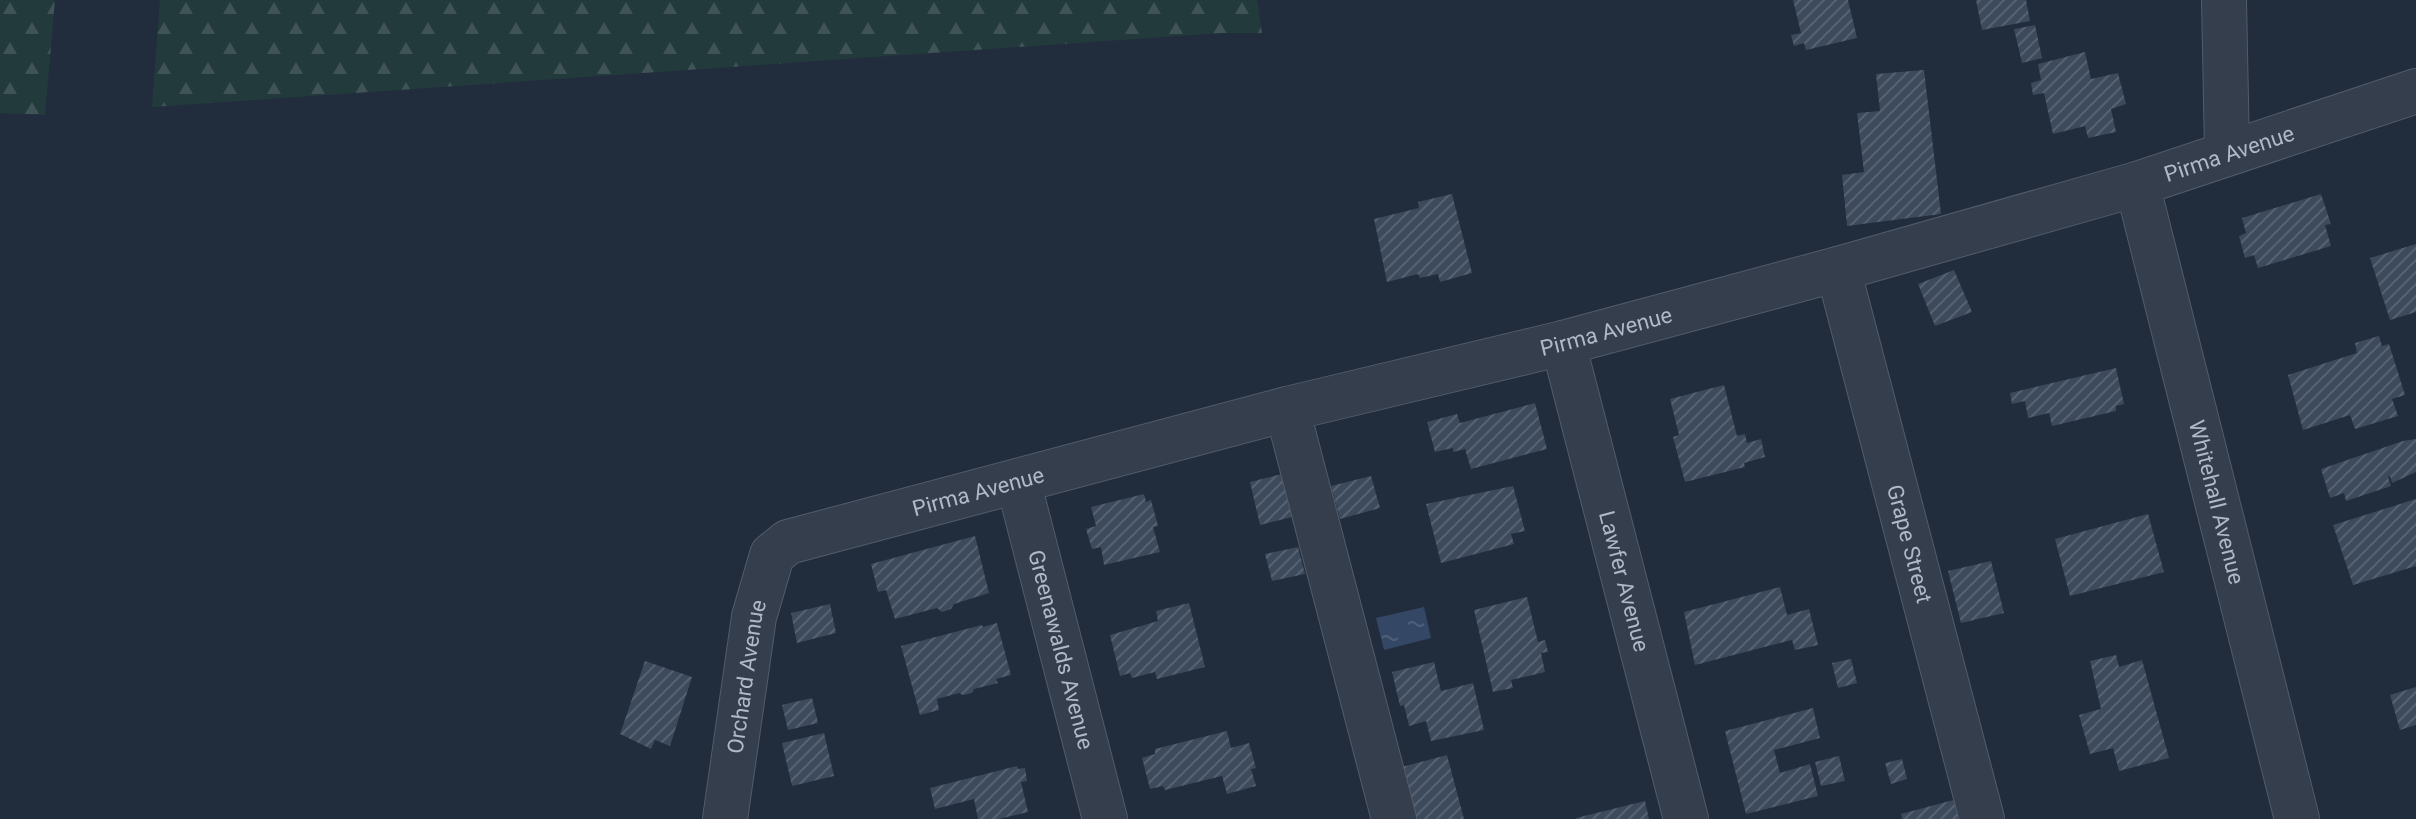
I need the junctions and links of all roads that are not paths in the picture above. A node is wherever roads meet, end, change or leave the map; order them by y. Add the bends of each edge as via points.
1 (2224, 0) edge
2 (2416, 91) edge
3 (2227, 152) junction
4 (2137, 184) junction
5 (1838, 269) junction
6 (1563, 343) junction
7 (1287, 409) junction
8 (1018, 481) junction
9 (788, 542) joint
10 (725, 819) edge
11 (1105, 819) edge
12 (1394, 819) edge
13 (1686, 819) edge
14 (1982, 819) edge
15 (2297, 819) edge

1 - 3 street
2 - 3 street, Pirma Avenue
3 - 4 street, Pirma Avenue
4 - 5 street, Pirma Avenue
4 - 15 street, Whitehall Avenue
5 - 6 street, Pirma Avenue
5 - 14 street, Grape Street
6 - 7 street, Pirma Avenue
6 - 13 street, Lawfer Avenue
7 - 8 street, Pirma Avenue
7 - 12 street
8 - 9 street, Pirma Avenue
8 - 11 street, Greenawalds Avenue
9 - 10 street, Orchard Avenue via 772,555 754,617

